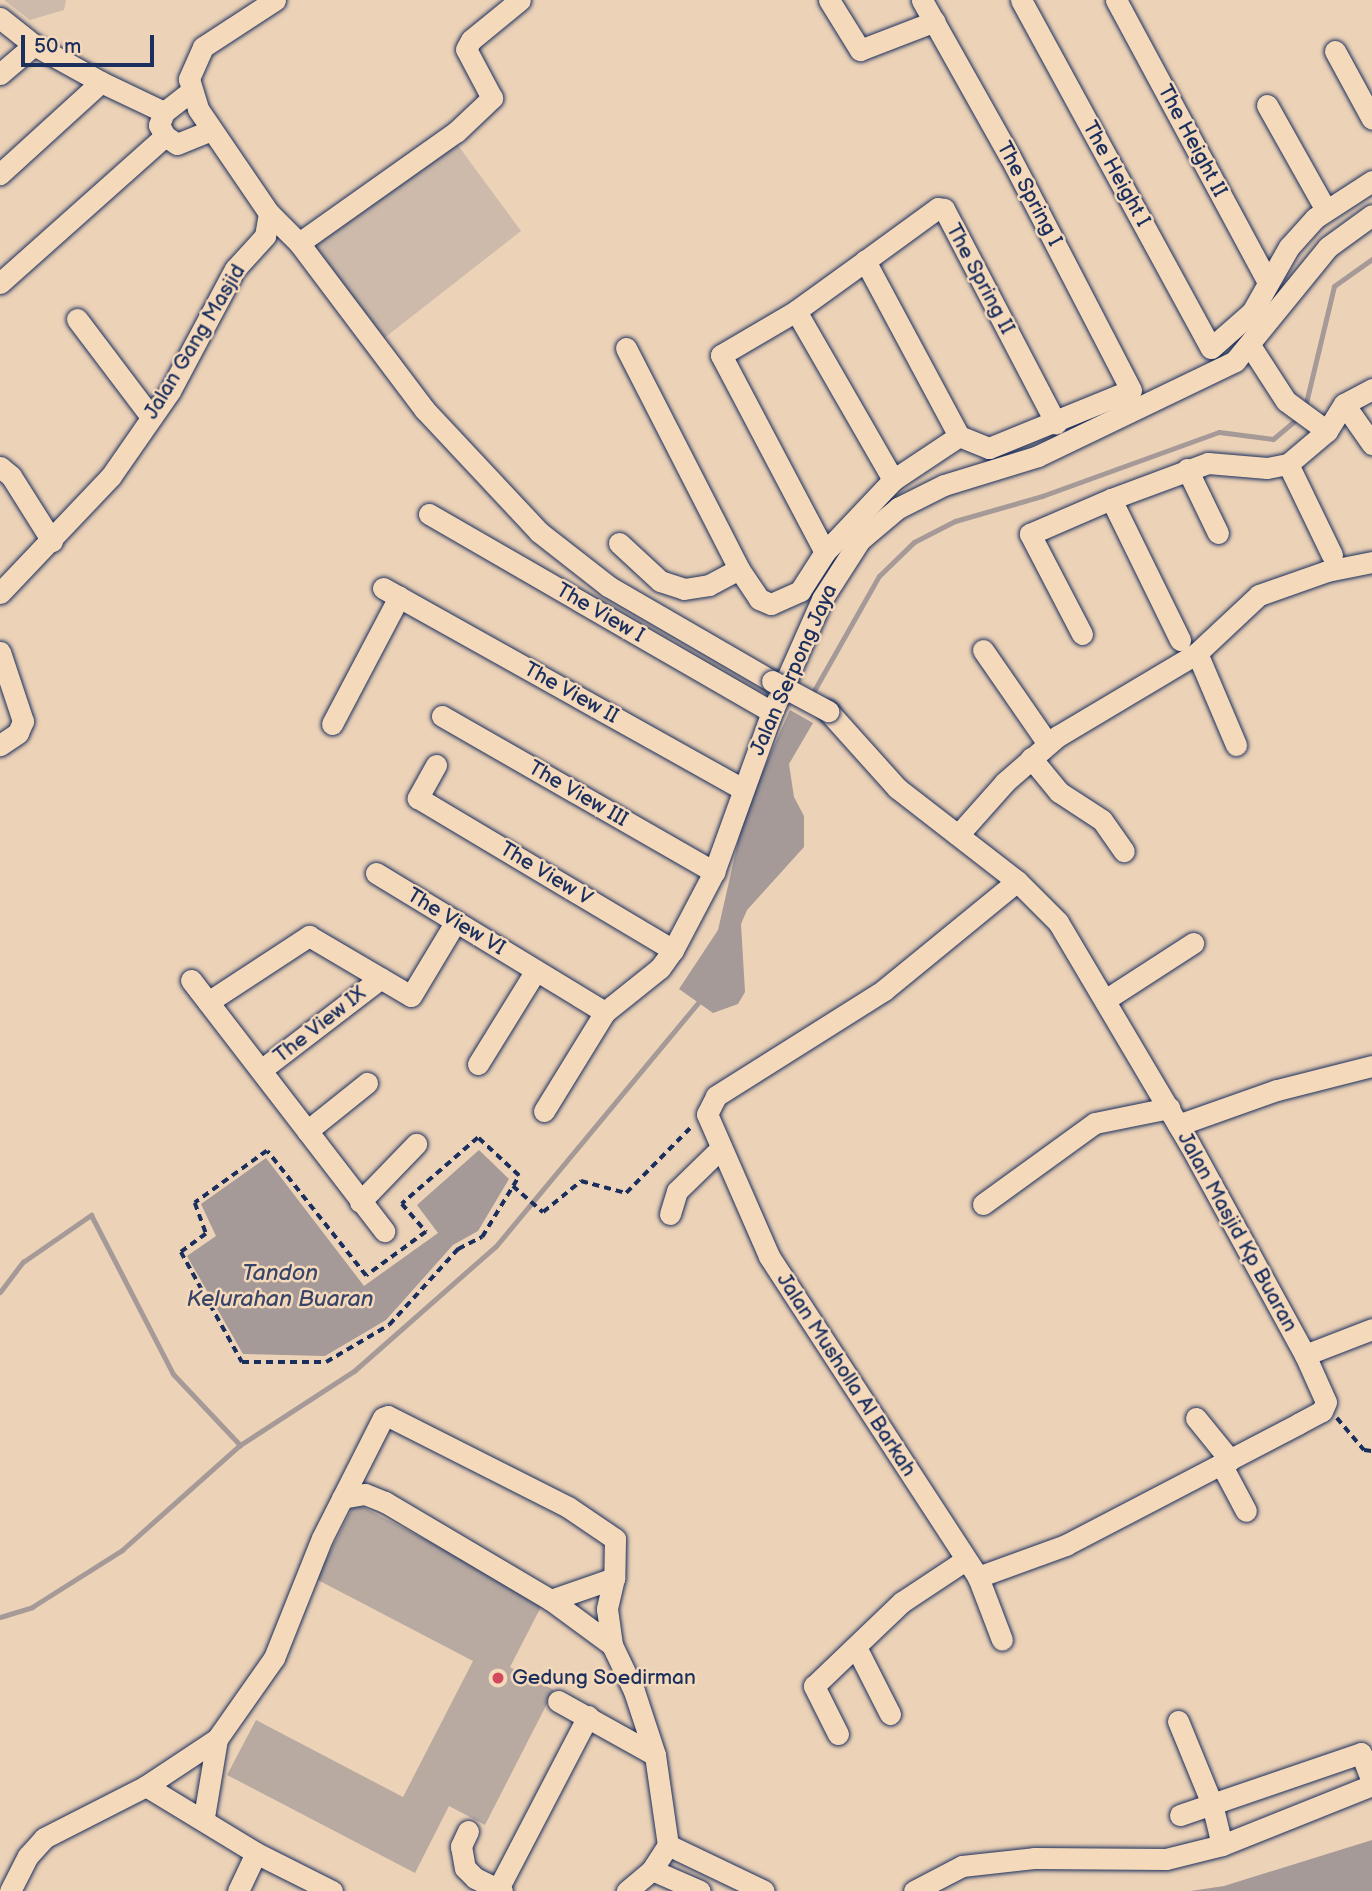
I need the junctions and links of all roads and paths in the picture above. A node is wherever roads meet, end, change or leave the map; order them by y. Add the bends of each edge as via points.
1 (275, 0) edge
2 (520, 0) edge
3 (830, 0) edge
4 (922, 0) edge
5 (1021, 0) edge
6 (1116, 0) edge
7 (0, 18) edge
8 (935, 21) junction
9 (34, 45) junction
10 (1335, 51) dead end
11 (0, 74) edge
12 (101, 82) junction
13 (190, 92) junction
14 (1267, 105) dead end
15 (163, 112) junction
16 (1372, 119) edge
17 (211, 130) junction
18 (165, 136) junction
19 (0, 174) edge
20 (1369, 189) edge
21 (1326, 210) junction
22 (269, 213) junction
23 (1372, 215) edge
24 (299, 243) junction
25 (865, 261) junction
26 (1268, 282) junction
27 (0, 283) edge
28 (796, 311) junction
29 (77, 319) dead end
30 (1251, 347) junction
31 (626, 348) dead end
32 (1372, 389) edge
33 (1344, 404) junction
34 (151, 417) junction
35 (1056, 423) junction
36 (1321, 428) junction
37 (959, 436) junction
38 (1372, 444) edge
39 (929, 456) junction
40 (1288, 464) junction
41 (0, 467) edge
42 (1187, 469) junction
43 (893, 480) junction
44 (944, 485) junction
45 (1111, 499) junction
46 (429, 514) dead end
47 (1218, 533) dead end
48 (52, 541) junction
49 (619, 543) dead end
50 (824, 552) junction
51 (1332, 555) dead end
52 (1372, 562) edge
53 (739, 569) junction
54 (0, 593) edge
55 (1082, 634) dead end
56 (1189, 646) junction
57 (983, 650) dead end
58 (0, 652) edge
59 (772, 712) junction
60 (442, 716) dead end
61 (332, 724) dead end
62 (1048, 744) junction
63 (0, 745) edge
64 (1236, 745) dead end
65 (1031, 758) junction
66 (436, 765) dead end
67 (743, 789) junction
68 (958, 835) junction
69 (1124, 851) dead end
70 (376, 873) dead end
71 (713, 873) junction
72 (1017, 881) junction
73 (456, 921) junction
74 (1193, 943) dead end
75 (673, 950) junction
76 (536, 970) junction
77 (381, 978) junction
78 (191, 980) dead end
79 (1105, 1000) junction
80 (208, 1002) junction
81 (605, 1012) junction
82 (478, 1064) dead end
83 (1372, 1066) edge
84 (261, 1070) junction
85 (367, 1083) dead end
86 (544, 1111) dead end
87 (707, 1114) junction
88 (1173, 1117) junction
89 (307, 1131) junction
90 (416, 1144) dead end
91 (721, 1148) junction
92 (513, 1186) junction
93 (360, 1202) junction
94 (983, 1204) dead end
95 (670, 1214) dead end
96 (384, 1231) dead end
97 (1372, 1329) edge
98 (1305, 1355) junction
99 (1326, 1405) junction
100 (1196, 1418) dead end
101 (1372, 1451) edge
102 (1225, 1462) junction
103 (342, 1499) junction
104 (1246, 1510) dead end
105 (971, 1569) junction
106 (614, 1578) junction
107 (551, 1600) junction
108 (1002, 1640) dead end
109 (612, 1644) junction
110 (857, 1648) junction
111 (558, 1702) dead end
112 (890, 1713) dead end
113 (588, 1716) junction
114 (1178, 1721) dead end
115 (838, 1734) dead end
116 (217, 1739) junction
117 (655, 1755) junction
118 (1372, 1783) edge
119 (146, 1786) junction
120 (1212, 1804) junction
121 (1180, 1815) dead end
122 (204, 1817) junction
123 (468, 1831) dead end
124 (668, 1845) junction
125 (1222, 1845) junction
126 (256, 1853) junction
127 (652, 1870) junction
128 (500, 1890) edge
129 (10, 1891) edge
130 (238, 1891) edge
131 (332, 1891) edge
132 (626, 1891) edge
133 (700, 1891) edge
134 (764, 1891) edge
135 (914, 1891) edge

1 - 13 street via 203,47 190,68
2 - 24 street via 466,49 492,98 456,132
3 - 8 street via 860,50
4 - 8 street, The Spring I
5 - 26 street, The Height I via 1211,348 1239,327
6 - 26 street, The Height II
7 - 9 street
8 - 35 street, The Spring I via 1131,390
9 - 11 street
9 - 12 street
10 - 16 street
12 - 15 street
12 - 19 street
13 - 15 street
13 - 17 street, Jalan Masjid Kp Buaran
14 - 21 street
15 - 18 street via 159,125
17 - 18 street via 177,144
17 - 22 street, Jalan Masjid Kp Buaran
18 - 27 street
20 - 21 street
21 - 26 street via 1289,247
22 - 24 street, Jalan Masjid Kp Buaran
22 - 34 street, Jalan Gang Masjid via 265,236 235,270 182,370
23 - 30 street, Jalan Serpong Jaya via 1321,254
24 - 68 street, Jalan Masjid Kp Buaran, bridge via 425,410 539,532 607,586 828,711 897,788
25 - 28 street
25 - 35 street, The Spring II via 938,208 944,209
25 - 37 street
28 - 43 street
28 - 50 street via 721,355
29 - 34 street
30 - 36 street via 1286,401
30 - 44 street, Jalan Serpong Jaya via 1218,370 1052,450
31 - 53 street
32 - 33 street
33 - 36 street
33 - 38 street
34 - 48 street, Jalan Gang Masjid via 100,492
35 - 37 street via 989,448
36 - 40 street
37 - 39 street
39 - 43 street
39 - 44 street
40 - 42 street via 1267,468 1208,463
40 - 51 street
41 - 48 street via 11,476
42 - 45 street
42 - 47 street
43 - 50 street
44 - 59 street, Jalan Serpong Jaya via 880,522 842,563
45 - 55 street via 1030,534
45 - 56 street
46 - 59 street, The View I
48 - 54 street, Jalan Gang Masjid
49 - 53 street via 660,581 684,589 709,585
50 - 53 street via 800,591 771,604 759,599
52 - 56 street via 1326,571 1259,595
56 - 62 street
56 - 64 street
57 - 62 street
58 - 63 street via 23,721 18,733
59 - 67 street, Jalan Serpong Jaya
60 - 71 street, The View III
61 - 67 street, The View II via 391,592
62 - 65 street
65 - 68 street
65 - 69 street via 1059,792 1102,820
66 - 75 street, The View V via 418,798
67 - 71 street, Jalan Serpong Jaya
68 - 72 street, Jalan Masjid Kp Buaran
70 - 73 street, The View VI
71 - 75 street, Jalan Serpong Jaya
72 - 79 street, Jalan Masjid Kp Buaran via 1058,922
72 - 87 street via 884,990 716,1096
73 - 76 street, The View VI
73 - 77 street, The View IX via 413,994 407,996
74 - 79 street
75 - 81 street, Jalan Serpong Jaya via 660,968
76 - 81 street, The View VI
76 - 82 street
77 - 80 street, The View IX via 309,936
77 - 84 street, The View IX
78 - 80 street, The View IX
79 - 88 street, Jalan Masjid Kp Buaran
80 - 84 street, The View IX
81 - 86 street, Jalan Serpong Jaya
83 - 88 street
84 - 89 street
85 - 89 street
87 - 91 street, Jalan Musholla Al Barkah
87 - 92 path via 676,1138 626,1193 581,1181 543,1212
88 - 94 street, Jalan Masjid Kp Buaran via 1095,1123
88 - 98 street, Jalan Masjid Kp Buaran
89 - 93 street
90 - 93 street
91 - 95 street via 677,1191
91 - 105 street, Jalan Musholla Al Barkah via 769,1256
92 - 92 path via 519,1176 478,1138 402,1204 426,1232 366,1276 267,1151 195,1203 206,1234 181,1252 242,1362 326,1363 389,1325 458,1249 482,1237
93 - 96 street
97 - 98 street
98 - 99 street
99 - 101 path via 1364,1451
99 - 102 street
100 - 102 street
102 - 104 street
102 - 105 street via 1066,1545
103 - 106 street via 388,1416 568,1507 612,1537
103 - 107 street via 365,1494 385,1502
103 - 116 street via 274,1658
105 - 108 street, Jalan Musholla Al Barkah
105 - 110 street via 902,1602
106 - 107 street
106 - 109 street via 607,1609
107 - 109 street
109 - 117 street via 634,1691
110 - 112 street
110 - 115 street via 814,1686
111 - 113 street
113 - 117 street
113 - 128 street
114 - 120 street
116 - 119 street
116 - 122 street
117 - 124 street
118 - 120 street via 1360,1753
118 - 125 street
119 - 122 street
119 - 129 street via 44,1838 28,1856
120 - 121 street
120 - 125 street
122 - 126 street
123 - 128 street via 461,1846 465,1868
124 - 127 street
124 - 134 street
125 - 135 street via 1166,1859 1034,1858 962,1866
126 - 130 street
126 - 131 street
127 - 132 street
127 - 133 street

